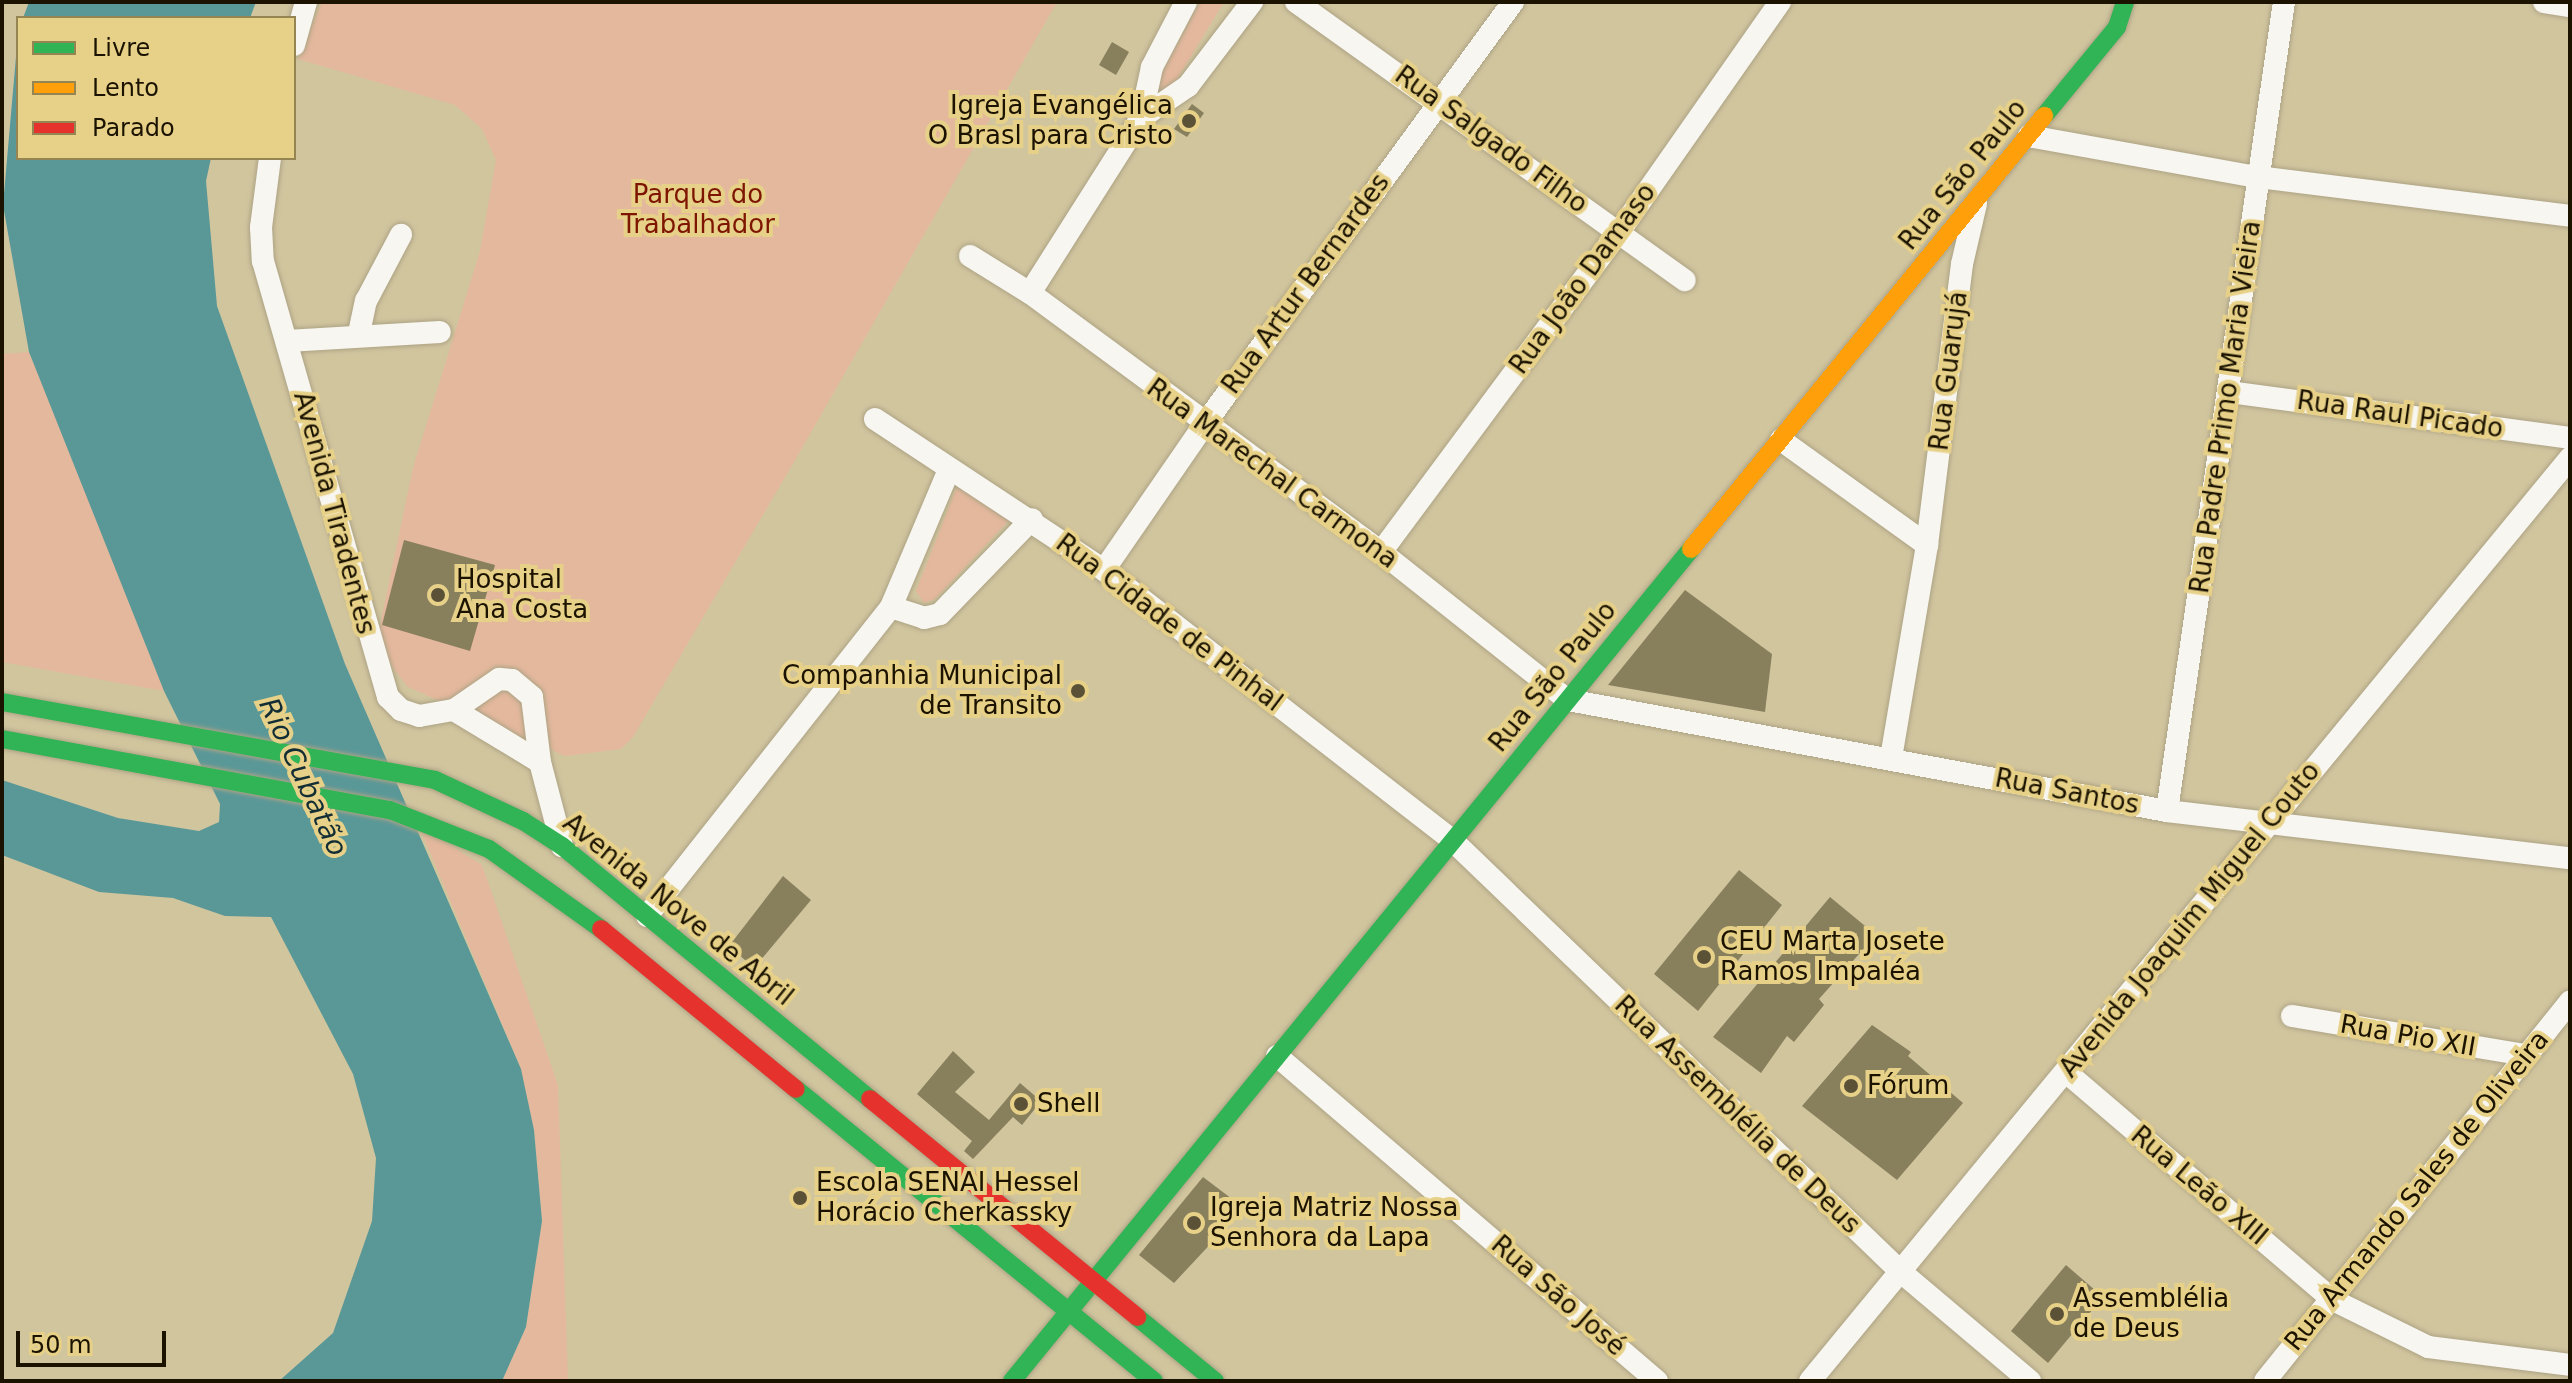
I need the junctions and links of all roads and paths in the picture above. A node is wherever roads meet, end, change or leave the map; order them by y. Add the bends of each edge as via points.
1 (306, 2) edge
2 (1186, 2) edge
3 (1252, 2) edge
4 (1296, 2) edge
5 (1513, 2) edge
6 (1780, 2) edge
7 (2125, 2) edge
8 (2284, 2) edge
9 (2544, 2) edge
10 (2570, 6) edge
11 (296, 38) edge
12 (1440, 102) junction
13 (1141, 118) junction
14 (2029, 136) junction
15 (270, 160) edge
16 (2258, 177) junction
17 (1977, 199) junction
18 (2570, 216) edge
19 (1619, 232) junction
20 (401, 235) dead end
21 (970, 256) dead end
22 (1685, 280) dead end
23 (1030, 293) junction
24 (440, 332) dead end
25 (359, 333) junction
26 (287, 341) junction
27 (2230, 392) junction
28 (875, 419) dead end
29 (1204, 425) junction
30 (2570, 438) edge
31 (1781, 440) junction
32 (2570, 458) edge
33 (949, 470) junction
34 (1032, 519) junction
35 (1927, 545) junction
36 (1381, 552) junction
37 (1104, 570) junction
38 (891, 607) junction
39 (1568, 700) junction
40 (11, 704) edge
41 (454, 710) junction
42 (6, 739) edge
43 (1891, 758) junction
44 (540, 762) junction
45 (547, 786) junction
46 (2167, 811) junction
47 (523, 821) junction
48 (2267, 824) junction
49 (1453, 841) junction
50 (562, 846) junction
51 (2570, 858) edge
52 (647, 916) junction
53 (596, 925) junction
54 (2570, 1001) edge
55 (2292, 1016) dead end
56 (2525, 1055) junction
57 (1277, 1056) junction
58 (2066, 1072) junction
59 (1901, 1272) junction
60 (1093, 1282) junction
61 (2333, 1300) junction
62 (1069, 1311) junction
63 (2570, 1365) edge
64 (1012, 1381) edge
65 (1154, 1381) edge
66 (1215, 1381) edge
67 (1657, 1381) edge
68 (1810, 1381) edge
69 (2030, 1381) edge
70 (2265, 1381) edge

1 - 11 street
2 - 13 street via 1152,67
3 - 13 street via 1188,86
4 - 12 street, Rua Salgado Filho
5 - 12 street, Rua Artur Bernardes
6 - 19 street, Rua João Damaso
7 - 14 main road, Rua São Paulo via 2117,27
8 - 16 street, Rua Padre Primo Maria Vieira
9 - 10 street
12 - 19 street, Rua Salgado Filho
12 - 29 street, Rua Artur Bernardes
13 - 23 street
14 - 16 street
14 - 17 main road, Rua São Paulo
15 - 26 street, Avenida Tiradentes via 261,227 263,261
16 - 18 street
16 - 27 street, Rua Padre Primo Maria Vieira
17 - 31 main road, Rua São Paulo
17 - 35 street, Rua Guarujá via 1962,264
19 - 22 street, Rua Salgado Filho
19 - 36 street, Rua João Damaso
20 - 25 street via 366,301
21 - 23 street, Rua Marechal Carmona
23 - 29 street, Rua Marechal Carmona
24 - 25 street
25 - 26 street
26 - 41 street, Avenida Tiradentes via 388,697 401,710 419,716
27 - 30 street, Rua Raul Picado
27 - 46 street, Rua Padre Primo Maria Vieira
28 - 33 street, Rua Cidade de Pinhal
29 - 36 street, Rua Marechal Carmona
29 - 37 street, Rua Artur Bernardes
31 - 35 street
31 - 39 main road, Rua São Paulo
32 - 48 street, Avenida Joaquim Miguel Couto
33 - 34 street, Rua Cidade de Pinhal
33 - 38 street
34 - 37 street, Rua Cidade de Pinhal
34 - 38 street via 940,614 924,618
35 - 43 street, Rua Guarujá
36 - 39 street, Rua Marechal Carmona
37 - 49 street, Rua Cidade de Pinhal
38 - 52 street
39 - 43 street, Rua Santos
39 - 49 main road, Rua São Paulo
40 - 47 main road, Avenida Nove de Abril via 435,780
41 - 44 street
41 - 44 street via 488,682 512,680 532,697
42 - 53 main road via 390,810 446,828 531,875
43 - 46 street, Rua Santos
44 - 45 street
45 - 47 street
45 - 50 street
46 - 48 street, Rua Santos
47 - 50 main road, Avenida Nove de Abril
48 - 51 street, Rua Santos
48 - 58 street, Avenida Joaquim Miguel Couto
49 - 57 main road, Rua São Paulo
49 - 59 street, Rua Assemblélia de Deus
50 - 52 main road, Avenida Nove de Abril
52 - 53 main road via 629,930
52 - 60 main road, Avenida Nove de Abril
53 - 62 main road
54 - 56 street, Rua Armando Sales de Oliveira
55 - 56 street, Rua Pio XII
56 - 61 street, Rua Armando Sales de Oliveira
57 - 60 main road, Rua São Paulo
57 - 67 street, Rua São José
58 - 59 street, Avenida Joaquim Miguel Couto
58 - 61 street, Rua Leão XIII
59 - 68 street, Avenida Joaquim Miguel Couto
59 - 69 street, Rua Assemblélia de Deus
60 - 62 main road, Rua São Paulo
60 - 66 main road, Avenida Nove de Abril
61 - 63 street, Rua Leão XIII via 2428,1347
61 - 70 street, Rua Armando Sales de Oliveira
62 - 64 main road, Rua São Paulo
62 - 65 main road

